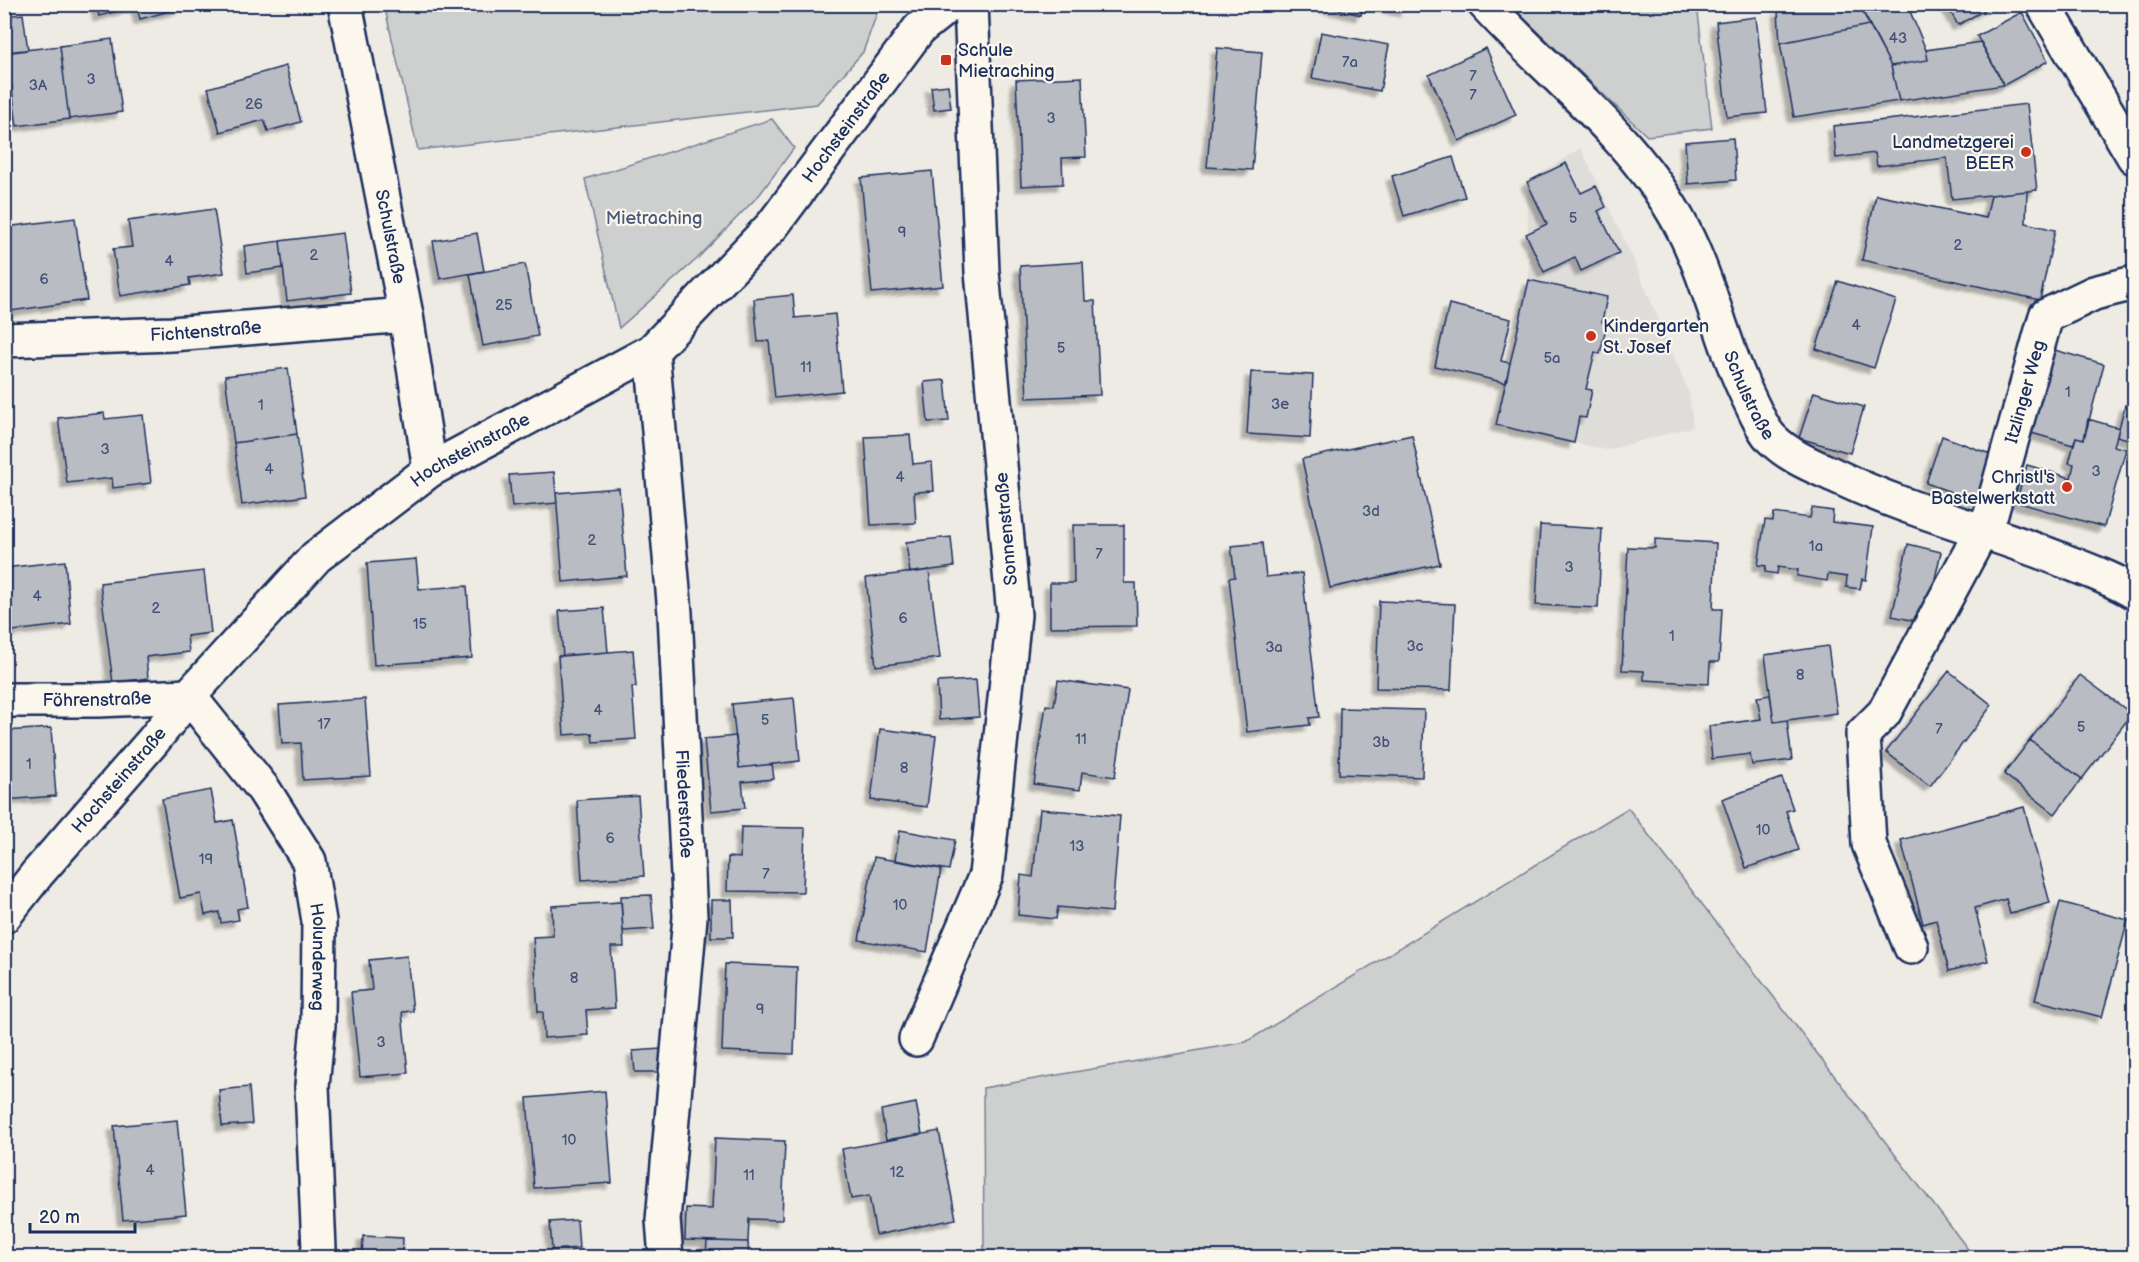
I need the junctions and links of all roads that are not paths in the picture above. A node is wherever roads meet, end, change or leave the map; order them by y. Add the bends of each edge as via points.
1 (345, 4) edge
2 (950, 4) edge
3 (971, 4) edge
4 (1485, 4) edge
5 (2043, 4) edge
6 (2134, 157) edge
7 (2134, 283) edge
8 (406, 315) junction
9 (4, 340) edge
10 (652, 351) junction
11 (430, 470) junction
12 (1982, 531) junction
13 (2134, 592) edge
14 (189, 696) junction
15 (4, 700) edge
16 (4, 916) edge
17 (1911, 947) dead end
18 (916, 1039) dead end
19 (316, 1257) edge
20 (666, 1257) edge

1 - 8 street, Schulstraße
2 - 10 street, Hochsteinstraße via 919,29 772,226
3 - 18 street, Sonnenstraße via 982,272 1014,615 986,875
4 - 12 street, Schulstraße via 1611,131 1653,180 1698,261 1740,381 1771,438 1793,456 1862,489
5 - 6 street
7 - 12 street, Itzlinger Weg via 2094,293 2046,316 1991,514
8 - 9 street, Fichtenstraße via 172,334
8 - 11 street, Schulstraße
10 - 11 street, Hochsteinstraße
10 - 20 street, Fliederstraße via 675,613 690,916 663,1220
11 - 14 street, Hochsteinstraße via 316,557
12 - 13 street, Schulstraße via 2108,578
12 - 17 street, Itzlinger Weg via 1884,713 1863,734 1869,844
14 - 15 street, Föhrenstraße
14 - 16 street, Hochsteinstraße
14 - 19 street, Holunderweg via 264,790 309,861 319,921 318,1025 312,1086 319,1249

